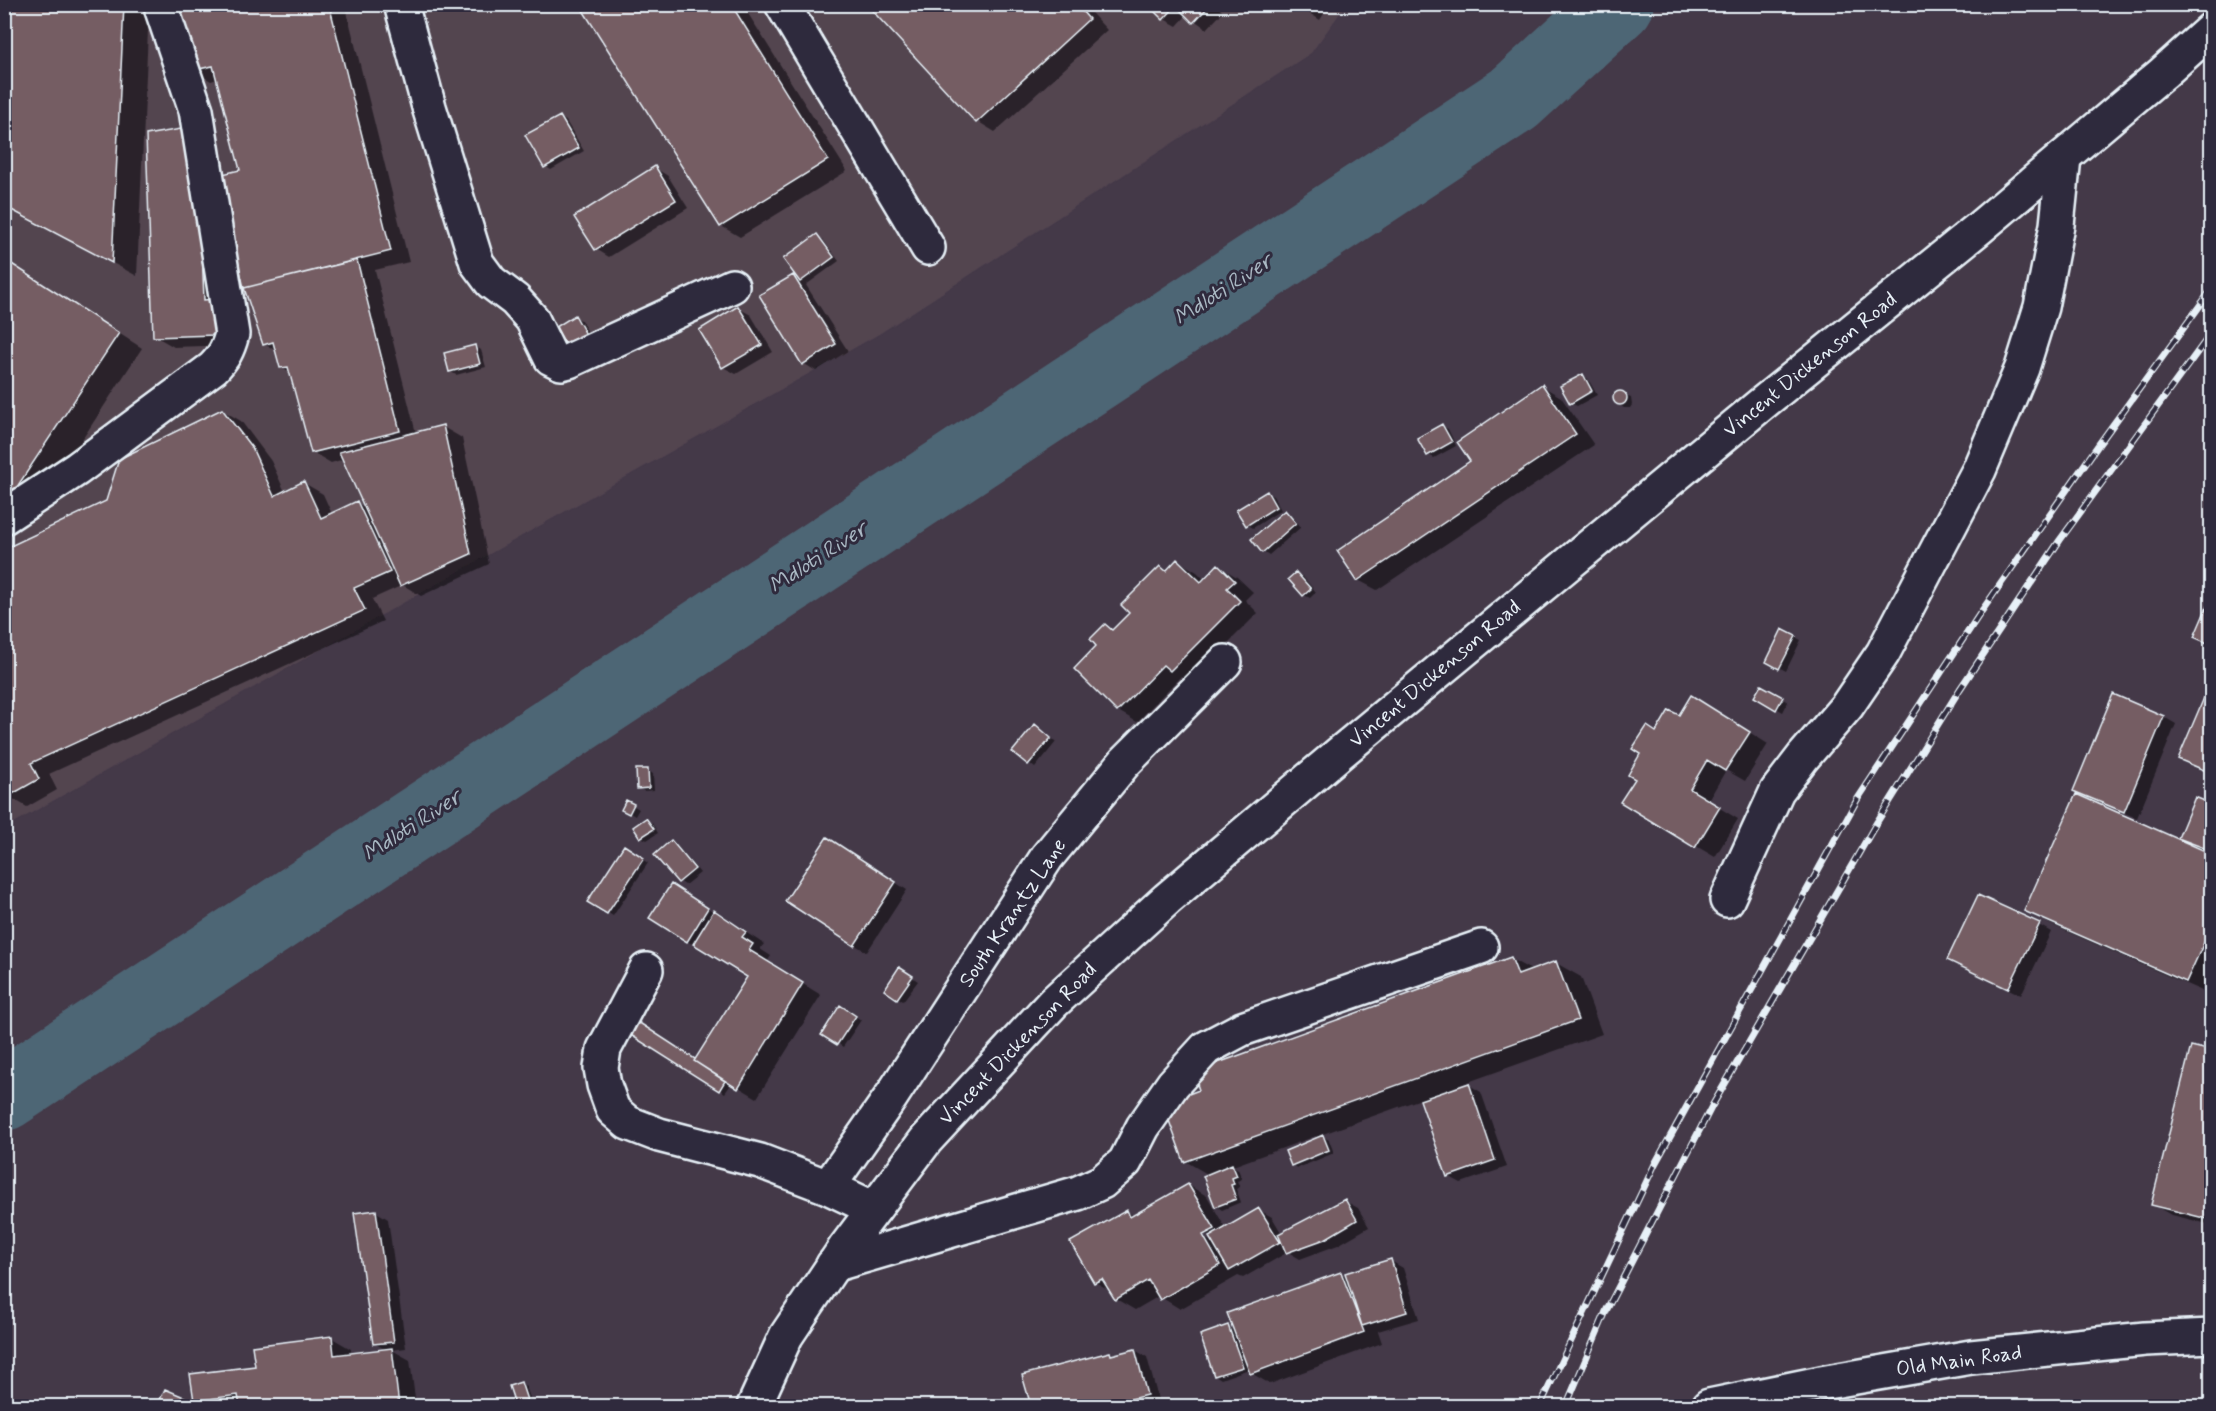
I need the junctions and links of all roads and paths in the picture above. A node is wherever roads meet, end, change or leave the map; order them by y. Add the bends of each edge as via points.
1 (162, 4) edge
2 (401, 4) edge
3 (782, 4) edge
4 (2211, 29) edge
5 (2064, 157) junction
6 (928, 248) dead end
7 (732, 286) dead end
8 (4, 517) edge
9 (1225, 662) dead end
10 (1727, 900) dead end
11 (1481, 947) dead end
12 (646, 970) dead end
13 (828, 1187) junction
14 (874, 1209) junction
15 (833, 1265) junction
16 (2211, 1336) edge
17 (754, 1407) edge
18 (1709, 1407) edge

1 - 8 main road via 196,110 232,334 229,346 225,357 213,368 77,469
2 - 7 main road via 477,263 491,282 532,319 551,357 561,363 570,362
3 - 6 main road
4 - 5 main road, Vincent Dickenson Road
5 - 10 main road via 2057,225 2041,307 2022,368 1979,470 1883,653 1847,706 1777,791
5 - 14 main road, Vincent Dickenson Road via 1167,899 1053,1003 927,1140
9 - 13 main road, South Krantz Lane via 1125,762 1047,857
11 - 15 main road via 1242,1029 1206,1048 1173,1084 1125,1161 1102,1182 1078,1193
12 - 13 main road via 604,1049 601,1068 613,1110 628,1123 659,1135 760,1161
13 - 14 main road
14 - 15 main road, Vincent Dickenson Road
15 - 17 main road, Vincent Dickenson Road via 786,1336
16 - 18 main road, Old Main Road via 1971,1357

